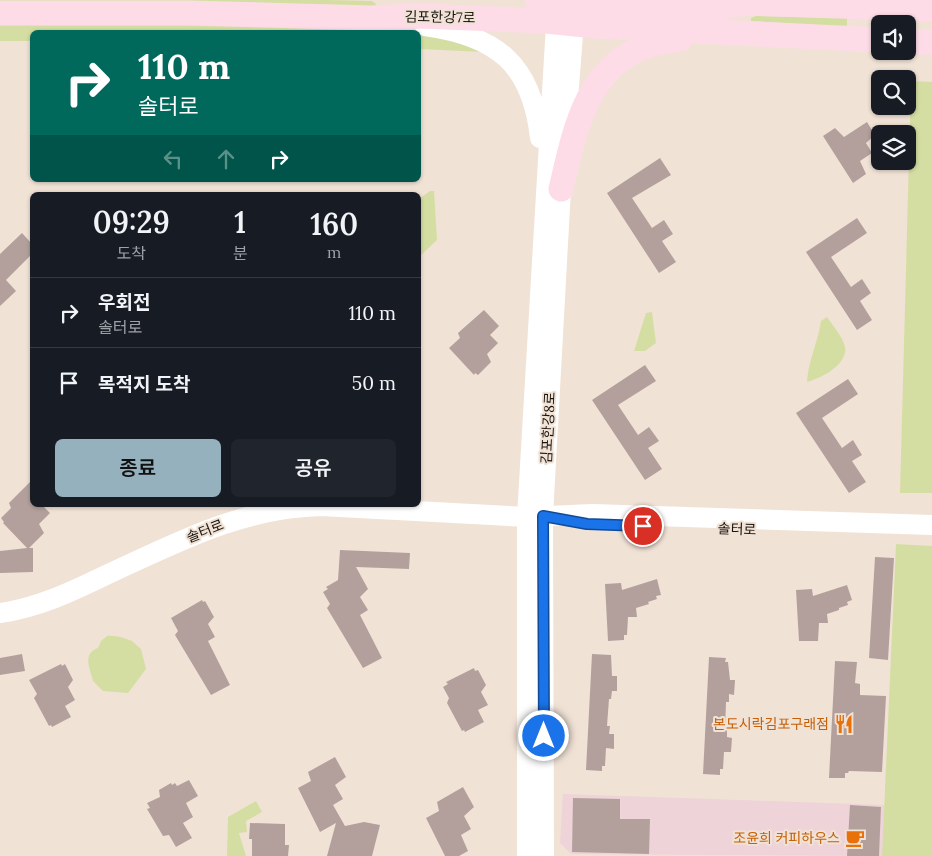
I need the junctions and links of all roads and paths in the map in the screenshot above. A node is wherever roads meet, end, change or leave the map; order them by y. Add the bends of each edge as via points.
1 (710, 0) edge
2 (749, 3) junction
3 (562, 7) edge
4 (932, 9) edge
5 (0, 13) edge
6 (372, 18) junction
7 (731, 33) junction
8 (871, 40) edge
9 (916, 42) edge
10 (932, 42) edge
11 (553, 189) junction
12 (292, 507) edge
13 (348, 507) edge
14 (535, 517) junction
15 (932, 524) edge
16 (932, 535) edge
17 (0, 613) edge
18 (527, 856) edge
19 (544, 856) edge

1 - 2 street
2 - 3 main road, 김포한강7로 via 704,10
2 - 4 main road, 김포한강7로
3 - 6 main road, 김포한강7로
3 - 7 main road, 김포한강7로
3 - 11 street, 김포한강8로
5 - 6 main road, 김포한강7로 via 190,13
6 - 11 street via 451,29 482,40 499,51 530,89
7 - 8 main road, 김포한강7로
7 - 11 main road via 646,46 613,65 589,94
9 - 10 main road
11 - 14 street, 김포한강8로
12 - 17 street, 솔터로 via 244,516 211,527 52,600
13 - 14 street, 솔터로
14 - 15 street, 솔터로 via 592,514
14 - 16 street, 솔터로 via 587,524
14 - 18 street, 김포한강8로
14 - 19 street, 김포한강8로

